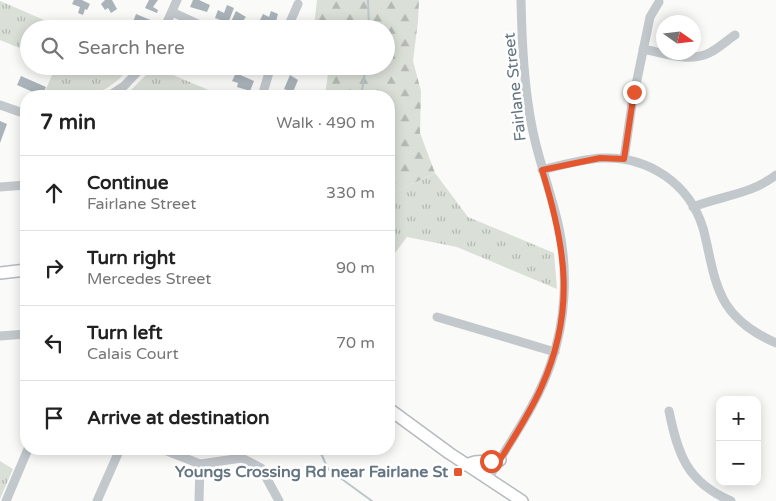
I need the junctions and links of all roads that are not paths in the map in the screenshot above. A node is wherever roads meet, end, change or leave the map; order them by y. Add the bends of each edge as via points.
1 (177, 0) edge
2 (522, 0) edge
3 (658, 2) dead end
4 (298, 4) dead end
5 (172, 12) junction
6 (168, 20) edge
7 (189, 20) edge
8 (291, 20) edge
9 (735, 35) dead end
10 (644, 49) junction
11 (134, 75) edge
12 (268, 75) edge
13 (118, 90) edge
14 (264, 90) edge
15 (0, 105) edge
16 (20, 112) edge
17 (624, 159) junction
18 (542, 170) junction
19 (776, 175) edge
20 (20, 185) edge
21 (0, 187) edge
22 (693, 207) junction
23 (20, 270) edge
24 (0, 272) edge
25 (437, 317) dead end
26 (20, 334) edge
27 (0, 336) edge
28 (776, 343) edge
29 (555, 352) junction
30 (669, 411) dead end
31 (395, 413) edge
32 (25, 455) edge
33 (117, 455) edge
34 (177, 455) edge
35 (235, 455) edge
36 (245, 455) edge
37 (500, 460) junction
38 (200, 464) junction
39 (466, 465) junction
40 (488, 479) junction
41 (6, 501) edge
42 (97, 501) edge
43 (200, 501) edge
44 (279, 501) edge
45 (522, 501) edge
46 (732, 501) edge

1 - 5 street
2 - 18 street, Fairlane Street via 526,87
3 - 10 street via 650,17
4 - 8 street
5 - 6 street
5 - 7 street
9 - 10 street via 709,53 696,57
10 - 17 street
11 - 13 street
12 - 14 street
15 - 16 street
17 - 18 street via 600,158
17 - 22 street via 643,163 663,173 680,188
18 - 29 street, Fairlane Street via 563,259 563,303
19 - 22 street via 754,189
20 - 21 street
22 - 28 street via 702,228 715,280 726,304 750,330
23 - 24 main road
25 - 29 street
26 - 27 street
29 - 37 street, Fairlane Street via 534,402
30 - 46 street via 678,451 688,468 710,490
31 - 39 main road
32 - 41 street
33 - 42 street
34 - 38 street
35 - 38 street
36 - 44 street via 261,468
37 - 39 main road
37 - 40 street, Fairlane Street
38 - 43 street
39 - 40 main road
40 - 45 main road

